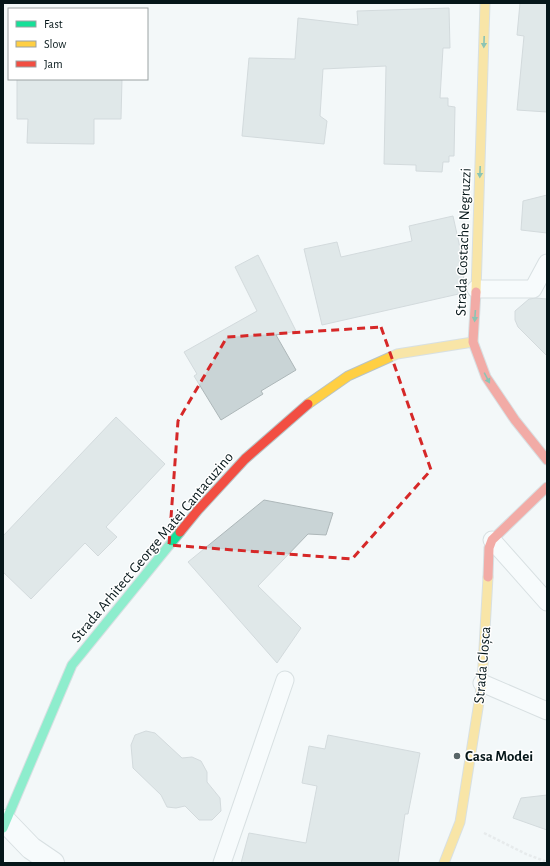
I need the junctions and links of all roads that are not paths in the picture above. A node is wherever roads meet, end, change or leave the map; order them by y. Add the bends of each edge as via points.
1 (485, 3) edge
2 (547, 264) edge
3 (476, 288) junction
4 (473, 342) junction
5 (547, 460) edge
6 (547, 487) edge
7 (492, 540) junction
8 (547, 602) edge
9 (286, 680) dead end
10 (482, 683) junction
11 (547, 711) edge
12 (4, 823) edge
13 (53, 863) edge
14 (222, 863) edge
15 (444, 863) edge

1 -> 3 street, Strada Costache Negruzzi
2 - 3 lane via 533,289
3 -> 4 street, Strada Costache Negruzzi
4 -> 5 street, Strada Costache Negruzzi via 486,377 515,420
4 - 12 street, Strada Arhitect George Matei Cantacuzino via 397,354 348,376 306,405 245,458 198,510 72,665
6 - 7 street
7 - 8 lane
7 - 10 street, Strada Cloșca via 489,548
9 - 14 lane
10 - 11 lane
10 - 15 street, Strada Cloșca via 460,822
12 - 13 street via 31,848

